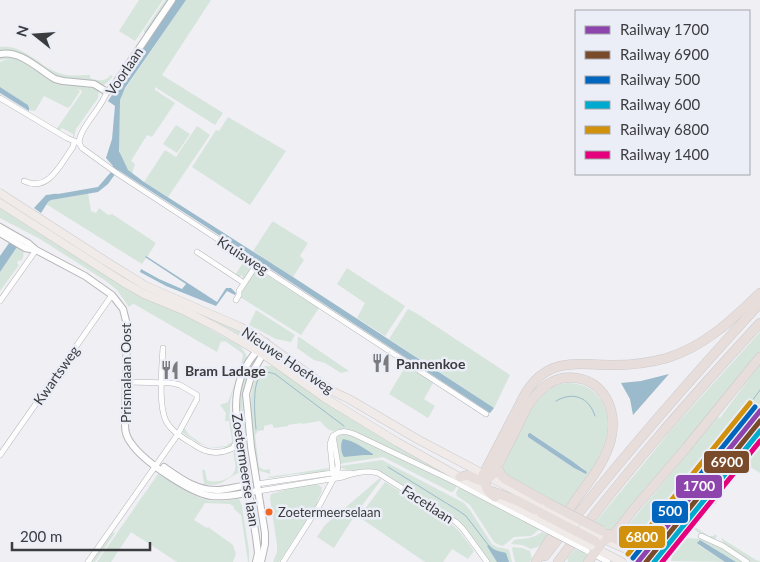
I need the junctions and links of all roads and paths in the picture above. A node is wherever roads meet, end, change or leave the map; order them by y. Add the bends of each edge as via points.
1 (172, 0) edge
2 (0, 54) edge
3 (107, 92) junction
4 (0, 98) edge
5 (77, 143) junction
6 (24, 181) dead end
7 (0, 193) edge
8 (0, 203) edge
9 (0, 227) edge
10 (0, 233) edge
11 (36, 250) junction
12 (197, 252) dead end
13 (257, 264) junction
14 (244, 284) junction
15 (760, 293) edge
16 (112, 295) junction
17 (236, 300) dead end
18 (0, 301) edge
19 (760, 303) edge
20 (760, 323) edge
21 (266, 342) junction
22 (162, 348) dead end
23 (260, 352) junction
24 (760, 357) edge
25 (126, 382) junction
26 (162, 383) junction
27 (486, 414) dead end
28 (178, 434) junction
29 (240, 435) junction
30 (0, 455) edge
31 (156, 464) junction
32 (497, 467) junction
33 (334, 474) junction
34 (464, 478) junction
35 (485, 482) junction
36 (247, 485) junction
37 (258, 488) junction
38 (249, 492) junction
39 (495, 497) joint
40 (541, 513) junction
41 (619, 527) junction
42 (701, 536) dead end
43 (621, 542) junction
44 (598, 544) edge
45 (637, 553) joint
46 (608, 559) edge
47 (88, 562) edge
48 (256, 562) edge
49 (261, 562) edge
50 (283, 562) edge
51 (487, 562) edge
52 (536, 562) edge
53 (541, 562) edge
54 (558, 562) edge
55 (622, 562) edge
56 (653, 562) edge
57 (747, 562) edge

1 - 3 street, Voorlaan
2 - 3 street via 15,54 55,78 94,84
3 - 5 street, Voorlaan
4 - 5 street, Kruisweg
5 - 6 street, Voorlaan via 50,179 39,184
5 - 13 street, Kruisweg via 118,174
7 - 21 main road, Nieuwe Hoefweg via 146,286 224,319
8 - 23 main road, Nieuwe Hoefweg via 123,282
9 - 11 street, Prismalaan Oost
10 - 11 street, Prismalaan Oost via 25,248
11 - 16 street, Prismalaan Oost via 85,276
11 - 18 street
12 - 14 street
13 - 14 street
13 - 27 street, Kruisweg
14 - 17 street
15 - 35 highway via 716,333 675,355 633,364 568,364 543,374 524,394
16 - 25 street, Prismalaan Oost via 123,309 127,325
16 - 30 street, Kwartsweg
19 - 53 highway via 651,424
20 - 54 highway via 655,440
21 - 23 street, Zoetermeerse laan
21 - 34 main road, Nieuwe Hoefweg via 332,391 464,464
22 - 26 street
23 - 29 street, Zoetermeerse laan via 238,385 236,411
23 - 34 main road, Nieuwe Hoefweg via 332,402
23 - 37 street, Zoetermeerse laan via 246,394
24 - 41 highway
25 - 26 street
25 - 31 street, Prismalaan Oost via 125,431 136,450
26 - 28 street via 164,416
26 - 28 street via 172,382 198,397
28 - 29 street via 198,448 218,453 233,448
28 - 31 street
29 - 36 street, Zoetermeerse laan
31 - 36 street, Prismalaan Oost via 204,489 221,490
31 - 38 street, Prismalaan Oost via 184,486 203,494 222,496
31 - 47 street
32 - 35 highway
32 - 40 highway via 500,475
32 - 52 highway via 529,405 548,384 563,378 578,378 595,386 606,398 612,423 605,455
33 - 34 street, Nieuwe Hoefweg via 330,444 337,432 345,431
33 - 37 street, Facetlaan
33 - 50 street via 319,506
33 - 51 street, Facetlaan via 378,473 447,515 463,529
34 - 35 highway
34 - 40 street, Nieuwe Hoefweg
35 - 39 highway
35 - 40 highway
36 - 37 street, Prismalaan Oost
36 - 38 street, Zoetermeerse laan
37 - 38 street, Prismalaan Oost
37 - 49 street, Zoetermeerse laan via 265,532
38 - 48 street, Zoetermeerse laan via 258,545
39 - 40 main road, Nieuwe Hoefweg
40 - 44 highway, bridge
40 - 44 main road, Nieuwe Hoefweg, bridge via 579,525
40 - 44 main road, Nieuwe Hoefweg, bridge via 569,538
41 - 43 highway
41 - 44 highway
42 - 57 street
43 - 44 highway
43 - 45 highway
44 - 46 main road
45 - 56 main road
46 - 55 main road

